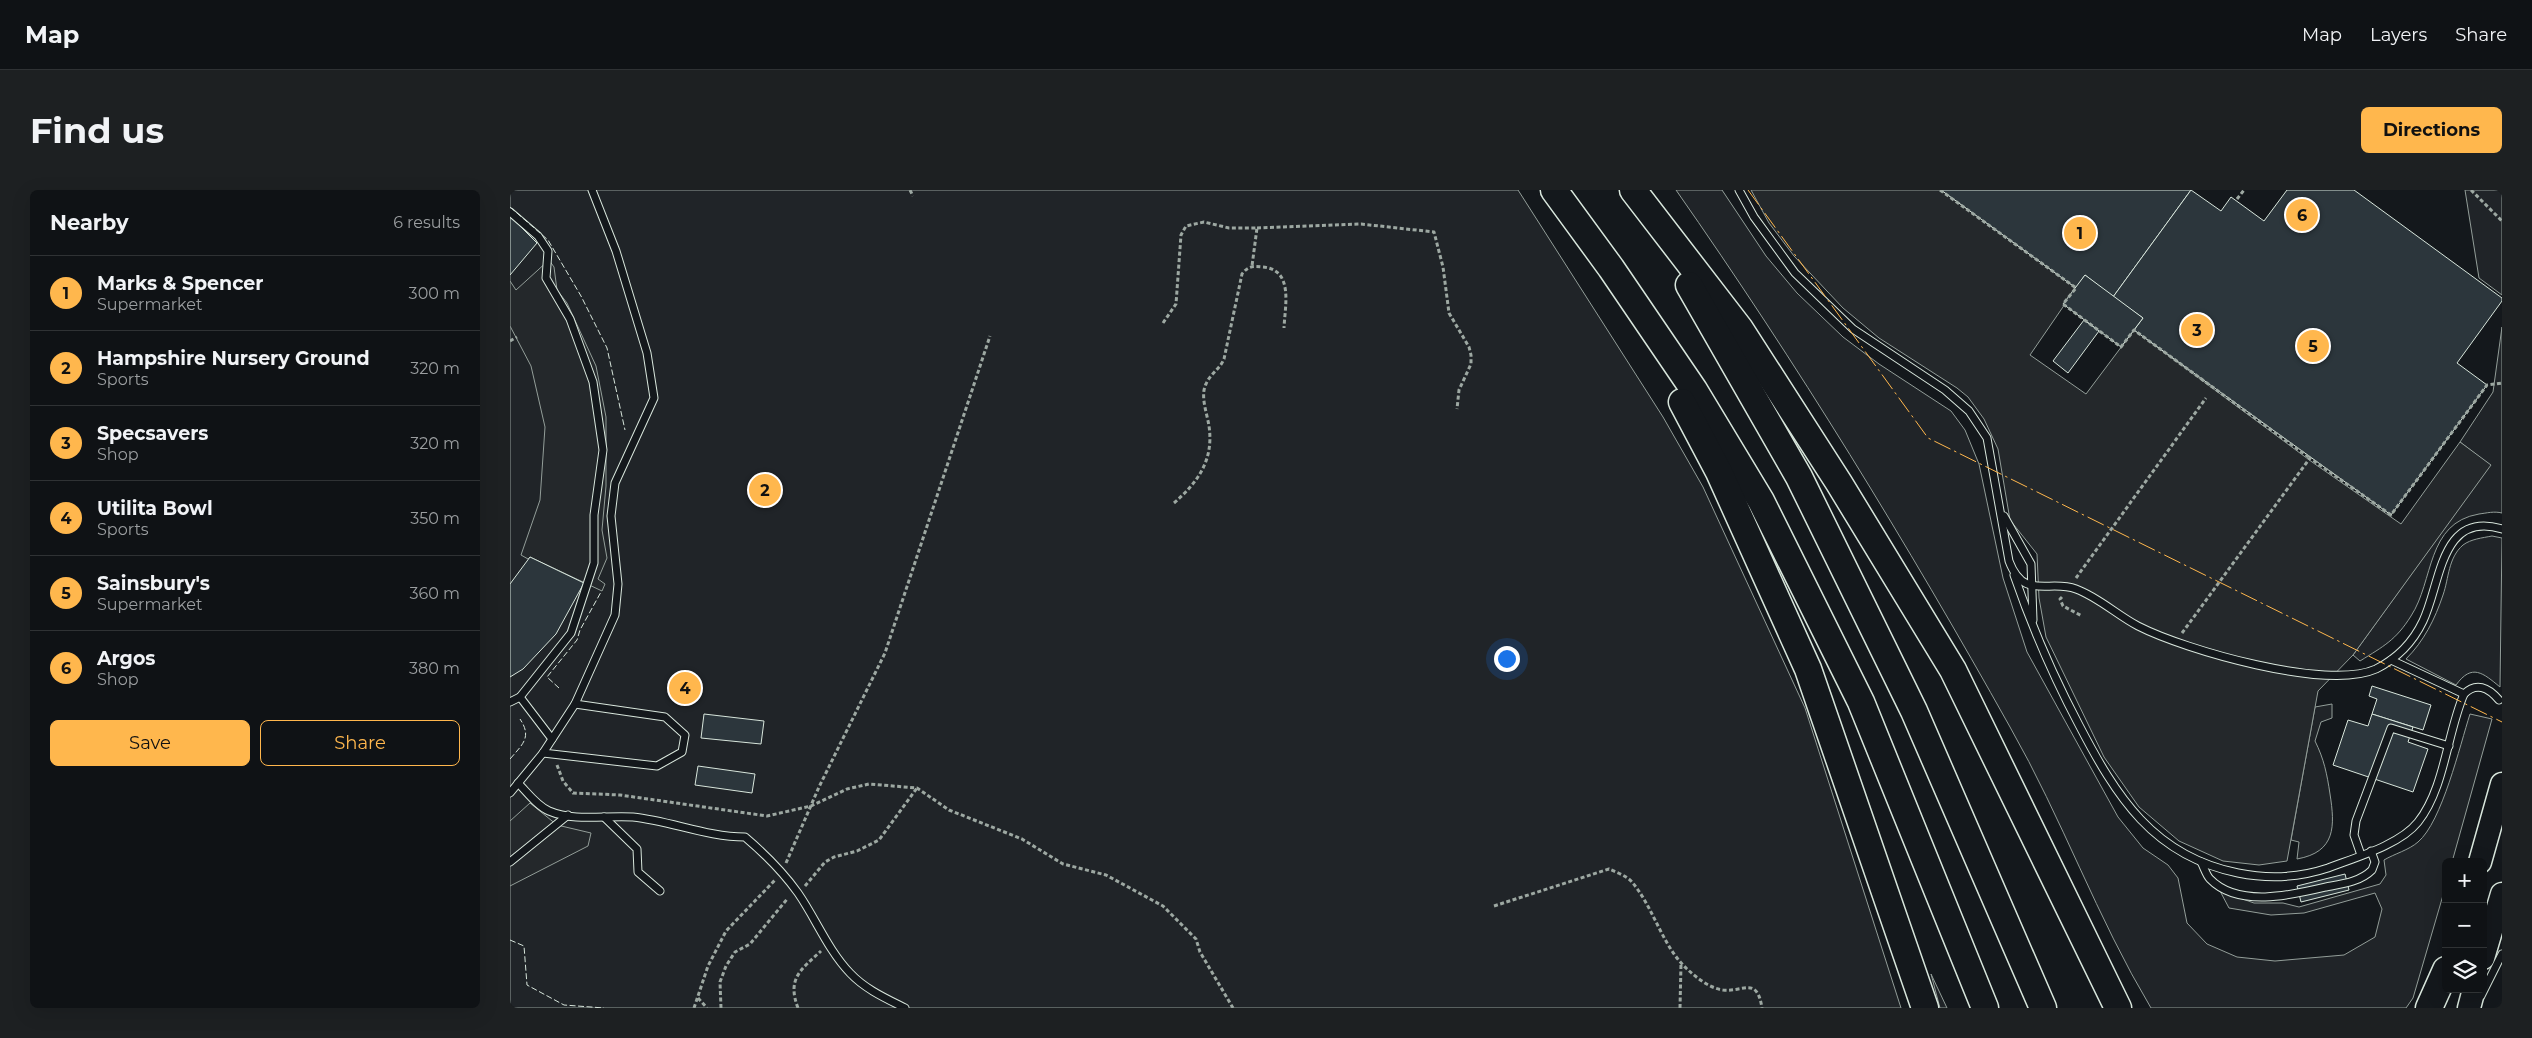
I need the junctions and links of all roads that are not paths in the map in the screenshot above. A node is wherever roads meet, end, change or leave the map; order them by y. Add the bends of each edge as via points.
1 (592, 190) edge
2 (1554, 190) edge
3 (1627, 190) edge
4 (1633, 190) edge
5 (1739, 190) edge
6 (510, 212) edge
7 (1611, 268) junction
8 (2000, 507) junction
9 (2502, 529) edge
10 (2013, 572) junction
11 (2034, 586) junction
12 (2040, 644) junction
13 (2390, 660) junction
14 (2464, 694) junction
15 (520, 697) junction
16 (2499, 700) dead end
17 (510, 702) edge
18 (575, 704) junction
19 (552, 739) junction
20 (2449, 746) junction
21 (543, 753) junction
22 (518, 783) junction
23 (2502, 784) edge
24 (510, 792) edge
25 (568, 815) junction
26 (604, 817) junction
27 (2371, 851) junction
28 (2361, 855) junction
29 (2481, 858) edge
30 (510, 862) edge
31 (2201, 862) junction
32 (660, 891) dead end
33 (2502, 894) edge
34 (2486, 948) edge
35 (2502, 954) edge
36 (2442, 980) edge
37 (2442, 986) edge
38 (2473, 993) edge
39 (905, 1008) edge
40 (1925, 1008) edge
41 (1985, 1008) edge
42 (2043, 1008) edge
43 (2118, 1008) edge
44 (2429, 1008) edge
45 (2436, 1008) edge
46 (2469, 1008) edge
47 (2475, 1008) edge

1 - 18 lane via 616,251 647,353 654,398 615,483 611,516 618,584 615,615
2 - 7 highway
3 - 42 highway via 1689,285 1799,477 1914,711
4 - 43 highway via 1740,329 1840,483 1953,670
5 - 8 lane via 1754,217 1795,272 1847,323 1882,350 1945,390 1969,411 1986,438
6 - 15 lane via 538,236 548,252 546,278 570,319 593,382 602,450 594,515 594,563 571,633
7 - 40 highway via 1719,472 1808,669
7 - 41 highway via 1694,390 1761,501 1861,702
8 - 10 lane
8 - 11 lane via 2031,564
9 - 13 lane via 2484,525 2458,535 2445,555 2423,622 2405,648
10 - 11 lane
10 - 12 lane
11 - 12 lane via 2033,613
11 - 13 lane via 2070,587 2137,625 2177,643 2232,660 2318,673 2358,674
12 - 31 lane via 2102,770 2126,805 2157,836
13 - 14 lane
14 - 16 lane via 2478,686 2486,688
14 - 20 lane
15 - 17 lane
15 - 19 lane
18 - 19 lane
18 - 21 lane via 665,717 685,735 682,752 657,766
19 - 21 lane
20 - 27 lane via 2438,781 2418,822 2402,836
20 - 28 lane via 2392,728 2356,821 2354,835
21 - 22 lane
22 - 24 lane
22 - 25 lane via 548,811
23 - 29 main road
25 - 26 lane
25 - 30 lane
26 - 32 lane via 637,849 638,872
26 - 39 lane via 632,817 722,837 745,837 765,854 797,892 850,974 869,989
27 - 28 lane
27 - 31 lane via 2375,862 2372,870 2360,879 2277,897 2250,896 2225,888 2208,878
28 - 31 lane via 2318,871 2281,877 2242,874
33 - 34 main road
35 - 47 lane
36 - 44 highway
37 - 45 main road
38 - 46 main road

